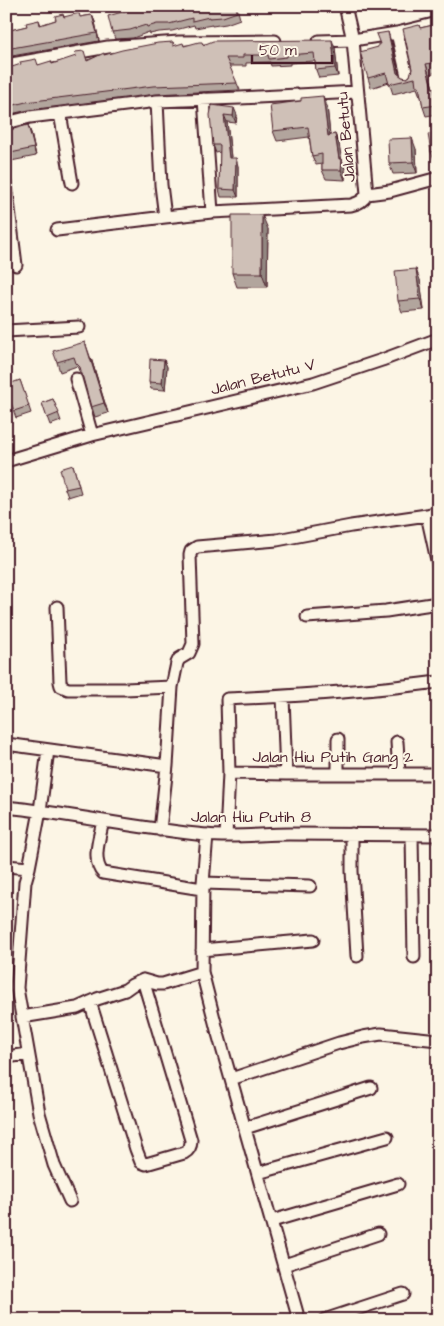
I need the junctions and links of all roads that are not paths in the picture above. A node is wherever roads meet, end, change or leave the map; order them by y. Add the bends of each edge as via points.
1 (345, 6) edge
2 (438, 23) edge
3 (397, 33) junction
4 (353, 40) junction
5 (285, 41) edge
6 (304, 41) edge
7 (6, 65) edge
8 (408, 80) edge
9 (358, 92) junction
10 (204, 99) junction
11 (157, 101) junction
12 (60, 113) junction
13 (6, 123) edge
14 (438, 178) edge
15 (72, 183) dead end
16 (6, 185) edge
17 (367, 194) junction
18 (212, 212) junction
19 (165, 217) junction
20 (57, 230) dead end
21 (16, 265) dead end
22 (79, 328) dead end
23 (6, 331) edge
24 (438, 339) edge
25 (76, 379) dead end
26 (92, 435) junction
27 (6, 461) edge
28 (433, 514) edge
29 (438, 565) edge
30 (438, 603) edge
31 (57, 607) dead end
32 (307, 617) dead end
33 (438, 682) edge
34 (172, 687) junction
35 (283, 696) junction
36 (338, 739) dead end
37 (397, 742) dead end
38 (6, 744) edge
39 (48, 750) junction
40 (167, 766) junction
41 (229, 772) junction
42 (338, 773) junction
43 (399, 773) junction
44 (286, 774) junction
45 (437, 774) edge
46 (6, 808) edge
47 (40, 811) junction
48 (102, 821) junction
49 (160, 830) junction
50 (352, 834) junction
51 (207, 835) junction
52 (412, 835) junction
53 (438, 835) edge
54 (226, 836) junction
55 (6, 866) edge
56 (29, 868) junction
57 (202, 886) junction
58 (310, 886) dead end
59 (314, 940) dead end
60 (202, 950) junction
61 (357, 956) dead end
62 (414, 957) dead end
63 (202, 972) junction
64 (143, 980) junction
65 (90, 1002) junction
66 (22, 1017) junction
67 (438, 1040) edge
68 (28, 1054) junction
69 (6, 1057) edge
70 (231, 1079) junction
71 (371, 1088) dead end
72 (245, 1128) junction
73 (387, 1137) dead end
74 (258, 1173) junction
75 (398, 1184) dead end
76 (70, 1201) dead end
77 (272, 1221) junction
78 (378, 1234) dead end
79 (284, 1264) junction
80 (403, 1294) dead end
81 (299, 1320) edge
82 (324, 1320) edge

1 - 4 street, Jalan Betutu
2 - 3 street
3 - 4 street
3 - 8 street
4 - 6 street
4 - 9 street, Jalan Betutu
5 - 7 street via 179,42 108,47
9 - 10 street
9 - 17 street, Jalan Betutu
10 - 11 street
10 - 18 street
11 - 12 street
11 - 19 street
12 - 13 street
12 - 15 street
14 - 17 street, Jalan Betutu
16 - 21 street
17 - 18 street via 358,204 351,205
18 - 19 street
19 - 20 street
22 - 23 street
24 - 26 street, Jalan Betutu V via 313,382
25 - 26 street
26 - 27 street, Jalan Betutu V
28 - 29 street
28 - 34 street via 277,540 193,549 190,555 193,644 189,653 177,663
30 - 32 street
31 - 34 street via 61,686 68,689
33 - 35 street
34 - 40 street
35 - 41 street via 228,699
35 - 44 street
36 - 42 street
37 - 43 street
38 - 39 street
39 - 40 street
39 - 47 street
40 - 49 street
41 - 44 street, Jalan Hiu Putih Gang 2
41 - 54 street
42 - 43 street, Jalan Hiu Putih Gang 2
42 - 44 street, Jalan Hiu Putih Gang 2
43 - 45 street, Jalan Hiu Putih Gang 2
46 - 47 street, Jalan Hiu Putih 8
47 - 48 street, Jalan Hiu Putih 8
47 - 56 street
48 - 49 street, Jalan Hiu Putih 8
48 - 57 street via 97,853 99,869 103,873
49 - 51 street, Jalan Hiu Putih 8
50 - 52 street, Jalan Hiu Putih 8
50 - 54 street, Jalan Hiu Putih 8
50 - 61 street
51 - 54 street, Jalan Hiu Putih 8
51 - 57 street
52 - 53 street, Jalan Hiu Putih 8
52 - 62 street
55 - 56 street
56 - 66 street via 25,882 17,988
57 - 58 street
57 - 60 street
59 - 60 street
60 - 63 street
63 - 64 street via 163,984
63 - 70 street
64 - 65 street
64 - 65 street via 191,1140 189,1151 146,1164 142,1162
65 - 66 street via 77,1008
66 - 68 street
67 - 70 street via 382,1034 364,1037
68 - 69 street
68 - 76 street via 38,1113 54,1165
70 - 72 street
71 - 72 street
72 - 74 street
73 - 74 street
74 - 77 street
75 - 77 street
77 - 79 street
78 - 79 street
79 - 81 street
80 - 82 street

